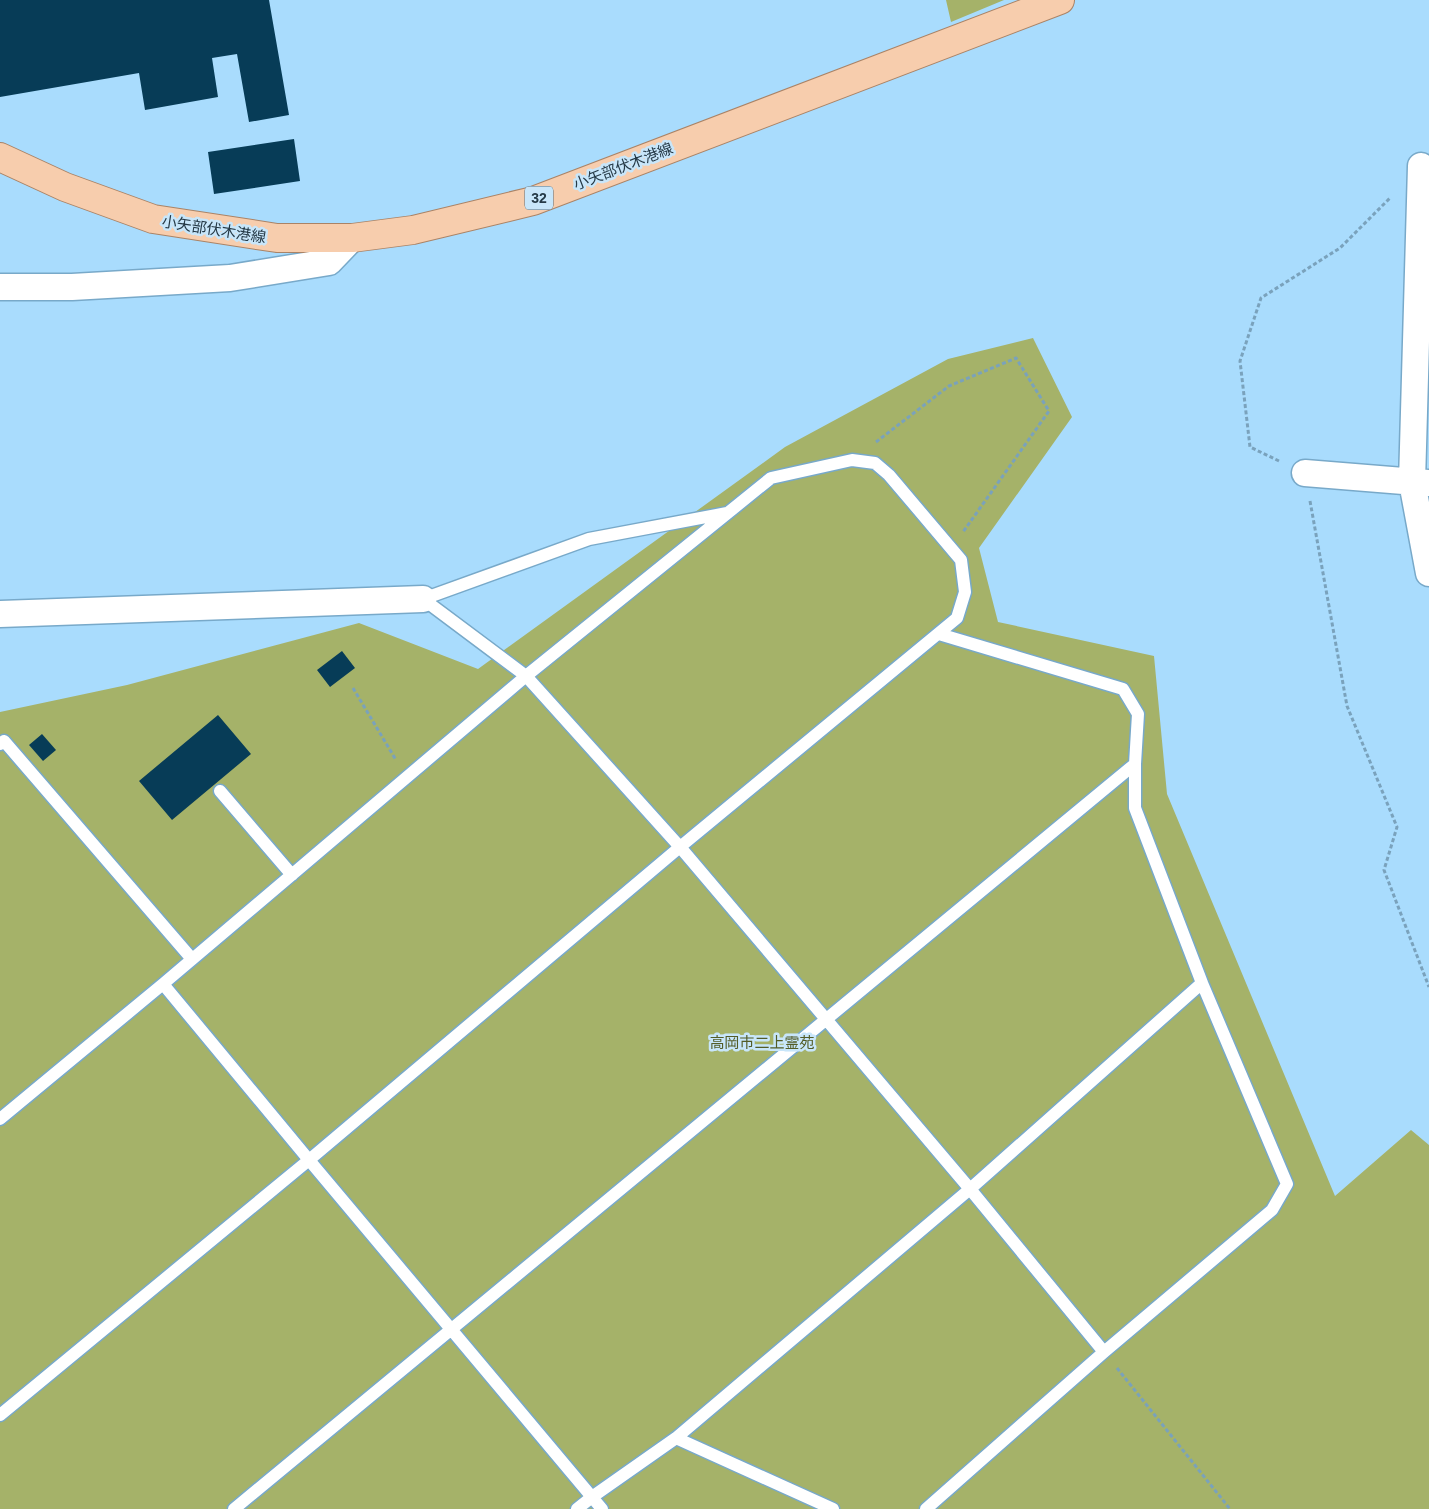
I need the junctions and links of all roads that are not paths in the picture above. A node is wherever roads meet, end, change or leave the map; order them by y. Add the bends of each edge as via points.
1 (1060, 0) edge
2 (0, 157) edge
3 (1421, 166) road end
4 (352, 238) junction
5 (0, 287) edge
6 (1304, 473) road end
7 (1421, 482) edge
8 (729, 512) junction
9 (1429, 573) edge
10 (423, 599) junction
11 (0, 614) edge
12 (938, 634) junction
13 (526, 676) junction
14 (0, 744) edge
15 (1134, 764) junction
16 (220, 791) dead end
17 (680, 847) junction
18 (292, 875) junction
19 (192, 959) junction
20 (1202, 983) junction
21 (164, 984) junction
22 (826, 1020) junction
23 (0, 1119) edge
24 (309, 1160) junction
25 (970, 1188) junction
26 (452, 1328) junction
27 (1104, 1352) junction
28 (0, 1416) edge
29 (676, 1438) junction
30 (592, 1497) junction
31 (234, 1509) edge
32 (577, 1509) edge
33 (602, 1509) edge
34 (833, 1509) edge
35 (926, 1509) edge

1 - 4 main road, 小矢部伏木港線 / 32 via 533,201 413,230
2 - 4 main road, 小矢部伏木港線 / 32 via 65,187 153,219 277,238
3 - 7 street
4 - 5 street via 329,262 230,278 72,287
6 - 7 street
7 - 9 street
8 - 10 lane via 589,539
8 - 12 lane via 771,478 852,460 875,463 889,475 961,560 965,592 957,618
8 - 13 lane
10 - 11 street
10 - 13 lane
12 - 15 lane via 1123,689 1138,714
12 - 17 lane
13 - 17 lane
13 - 18 lane
14 - 19 lane via 4,741
15 - 20 lane via 1135,808
15 - 22 lane
16 - 18 lane
17 - 22 lane
17 - 24 lane
18 - 19 lane
19 - 21 lane
20 - 25 lane
20 - 27 lane via 1287,1184 1272,1210
21 - 23 lane
21 - 24 lane
22 - 25 lane
22 - 26 lane
24 - 26 lane
24 - 28 lane
25 - 27 lane
25 - 29 lane
26 - 30 lane
26 - 31 lane
27 - 35 lane
29 - 30 lane
29 - 34 lane
30 - 32 lane
30 - 33 lane

